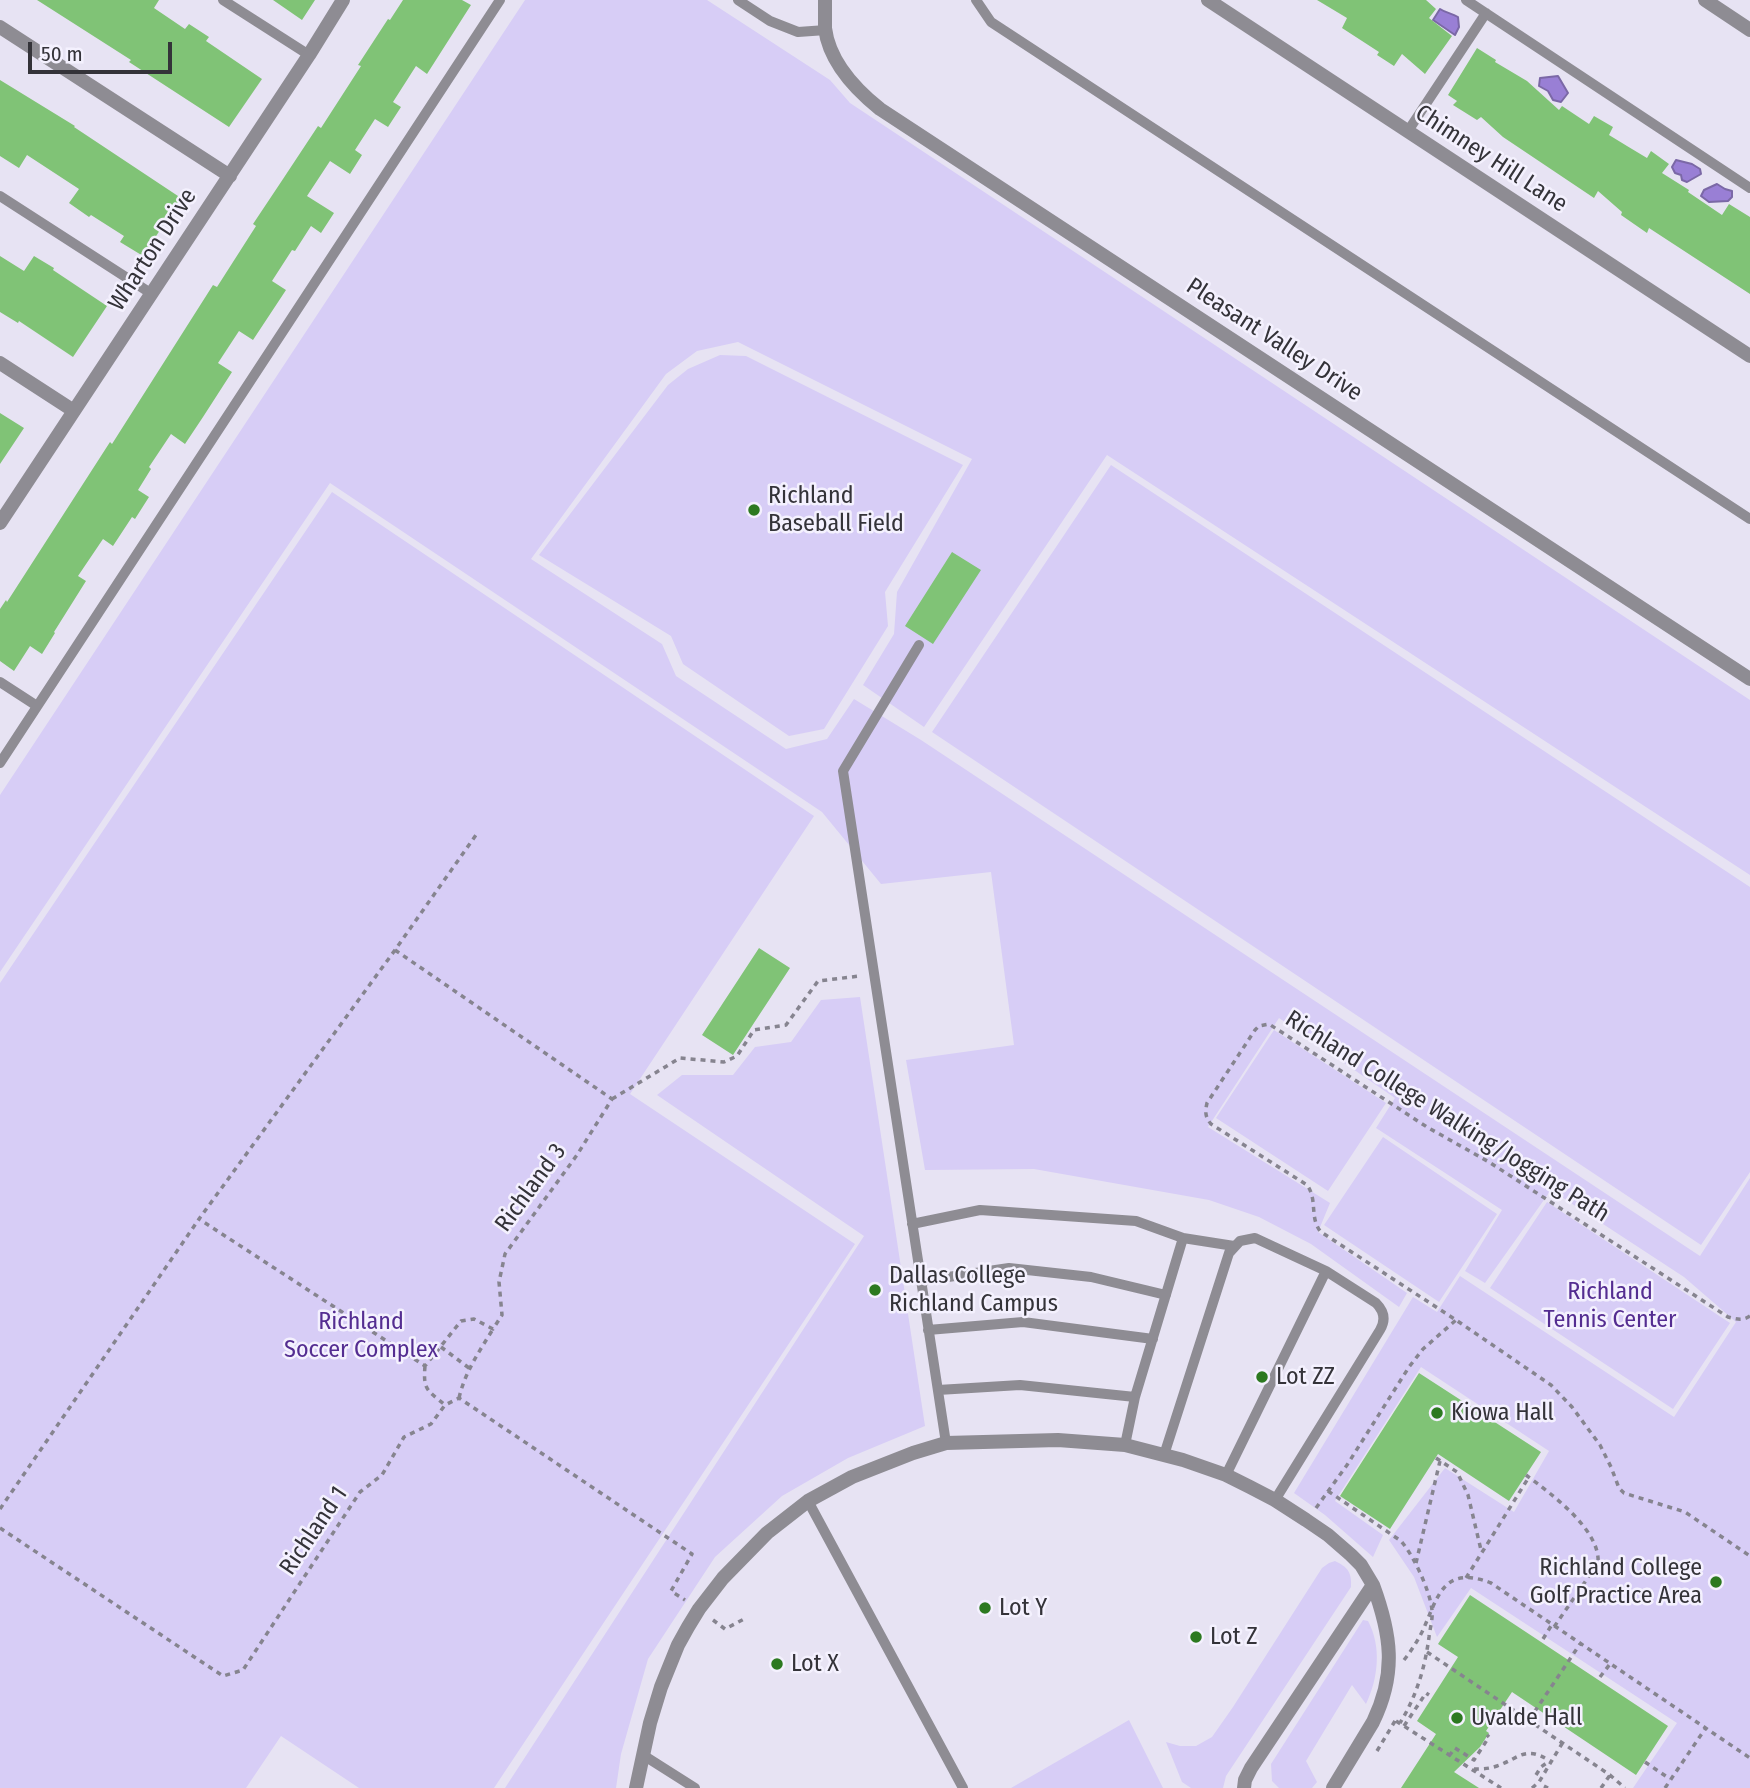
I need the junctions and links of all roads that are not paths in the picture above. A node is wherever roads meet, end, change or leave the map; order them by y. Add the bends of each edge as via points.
1 (223, 0) edge
2 (343, 0) edge
3 (500, 0) edge
4 (738, 0) edge
5 (825, 0) edge
6 (976, 0) edge
7 (1208, 0) edge
8 (1466, 0) edge
9 (1705, 0) edge
10 (1486, 13) junction
11 (0, 27) edge
12 (825, 30) junction
13 (1750, 30) edge
14 (309, 55) junction
15 (1408, 131) junction
16 (230, 176) junction
17 (1750, 188) edge
18 (0, 196) edge
19 (152, 294) junction
20 (1750, 356) edge
21 (0, 363) edge
22 (74, 411) junction
23 (1750, 519) edge
24 (0, 523) edge
25 (919, 645) dead end
26 (1750, 680) edge
27 (0, 682) edge
28 (37, 706) junction
29 (0, 763) edge
30 (912, 1224) junction
31 (1183, 1238) junction
32 (1234, 1246) junction
33 (1326, 1270) junction
34 (921, 1281) junction
35 (1166, 1295) junction
36 (928, 1330) junction
37 (1153, 1339) junction
38 (938, 1390) junction
39 (1135, 1397) junction
40 (946, 1443) junction
41 (1125, 1445) junction
42 (1164, 1455) junction
43 (1226, 1475) junction
44 (1275, 1500) junction
45 (808, 1501) junction
46 (1373, 1585) junction
47 (643, 1755) junction
48 (636, 1788) edge
49 (695, 1788) edge
50 (963, 1788) edge
51 (1244, 1788) edge
52 (1333, 1788) edge

1 - 14 lane
2 - 14 street, Wharton Drive
3 - 28 lane
4 - 12 lane via 770,21 799,32
5 - 12 street, Pleasant Valley Drive
6 - 23 lane via 991,22
7 - 15 street, Chimney Hill Lane
8 - 10 lane
9 - 13 street
10 - 15 lane
10 - 17 lane
11 - 16 street
12 - 26 street, Pleasant Valley Drive via 846,77 880,108
14 - 16 street, Wharton Drive
15 - 20 street, Chimney Hill Lane
16 - 19 street, Wharton Drive
18 - 19 lane
19 - 22 street, Wharton Drive
21 - 22 street
22 - 24 street, Wharton Drive
25 - 30 lane via 843,771
27 - 28 lane
28 - 29 lane
30 - 31 lane via 980,1210 1136,1221
30 - 34 lane
31 - 32 lane
31 - 35 lane
32 - 33 lane via 1255,1238
32 - 42 lane
33 - 43 lane
33 - 44 lane via 1376,1303 1383,1313 1383,1325
34 - 35 lane via 1009,1268 1091,1277
34 - 36 lane
35 - 37 lane
36 - 37 lane via 1023,1322
36 - 38 lane
37 - 39 lane
38 - 39 lane via 1020,1385
38 - 40 lane
39 - 41 lane
40 - 41 street via 1058,1440
40 - 45 street via 852,1476
41 - 42 street
42 - 43 street
43 - 44 street
44 - 46 street via 1339,1543
45 - 47 street via 767,1533 699,1609 661,1687
45 - 50 lane
46 - 51 street via 1251,1768
46 - 52 street via 1387,1630 1388,1675 1378,1711
47 - 48 street
47 - 49 lane

